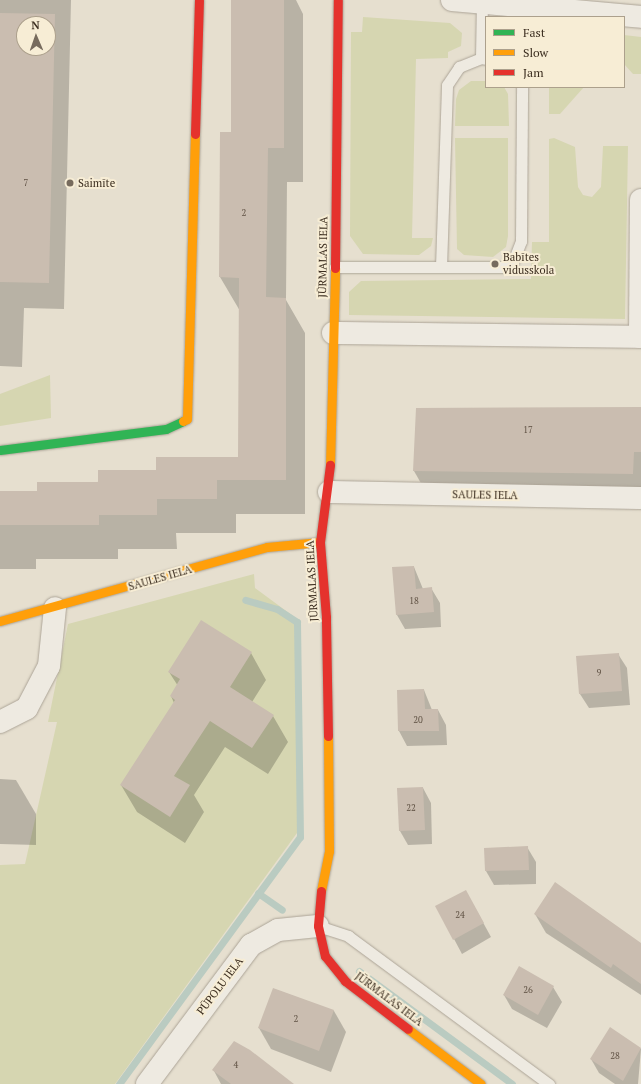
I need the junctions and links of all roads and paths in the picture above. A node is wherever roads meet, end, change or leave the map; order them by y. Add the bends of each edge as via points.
1 (199, 0) edge
2 (338, 0) edge
3 (452, 0) edge
4 (482, 3) junction
5 (641, 17) edge
6 (483, 58) edge
7 (522, 88) edge
8 (641, 200) edge
9 (335, 267) junction
10 (440, 267) junction
11 (333, 333) junction
12 (0, 450) edge
13 (329, 492) junction
14 (641, 498) edge
15 (320, 542) junction
16 (55, 608) junction
17 (0, 621) edge
18 (0, 722) edge
19 (318, 926) junction
20 (146, 1084) edge
21 (482, 1084) edge
22 (549, 1084) edge

1 - 12 street via 187,419 166,429
2 - 9 street, JŪRMALAS IELA
3 - 4 street
4 - 5 street
4 - 6 lane
6 - 10 lane via 459,67 447,85
7 - 10 lane via 521,241 511,267
8 - 11 street via 640,337
9 - 10 lane
9 - 11 street, JŪRMALAS IELA
11 - 13 street, JŪRMALAS IELA
13 - 14 street, SAULES IELA
13 - 15 street, JŪRMALAS IELA
15 - 16 street, SAULES IELA via 267,548
15 - 19 street, JŪRMALAS IELA via 326,617 329,851 319,902
16 - 17 street, SAULES IELA
16 - 18 street via 49,666 27,708
19 - 20 street, PŪPOLU IELA via 278,930 251,946
19 - 21 street, JŪRMALAS IELA via 325,956 345,981
19 - 22 lane via 348,936

